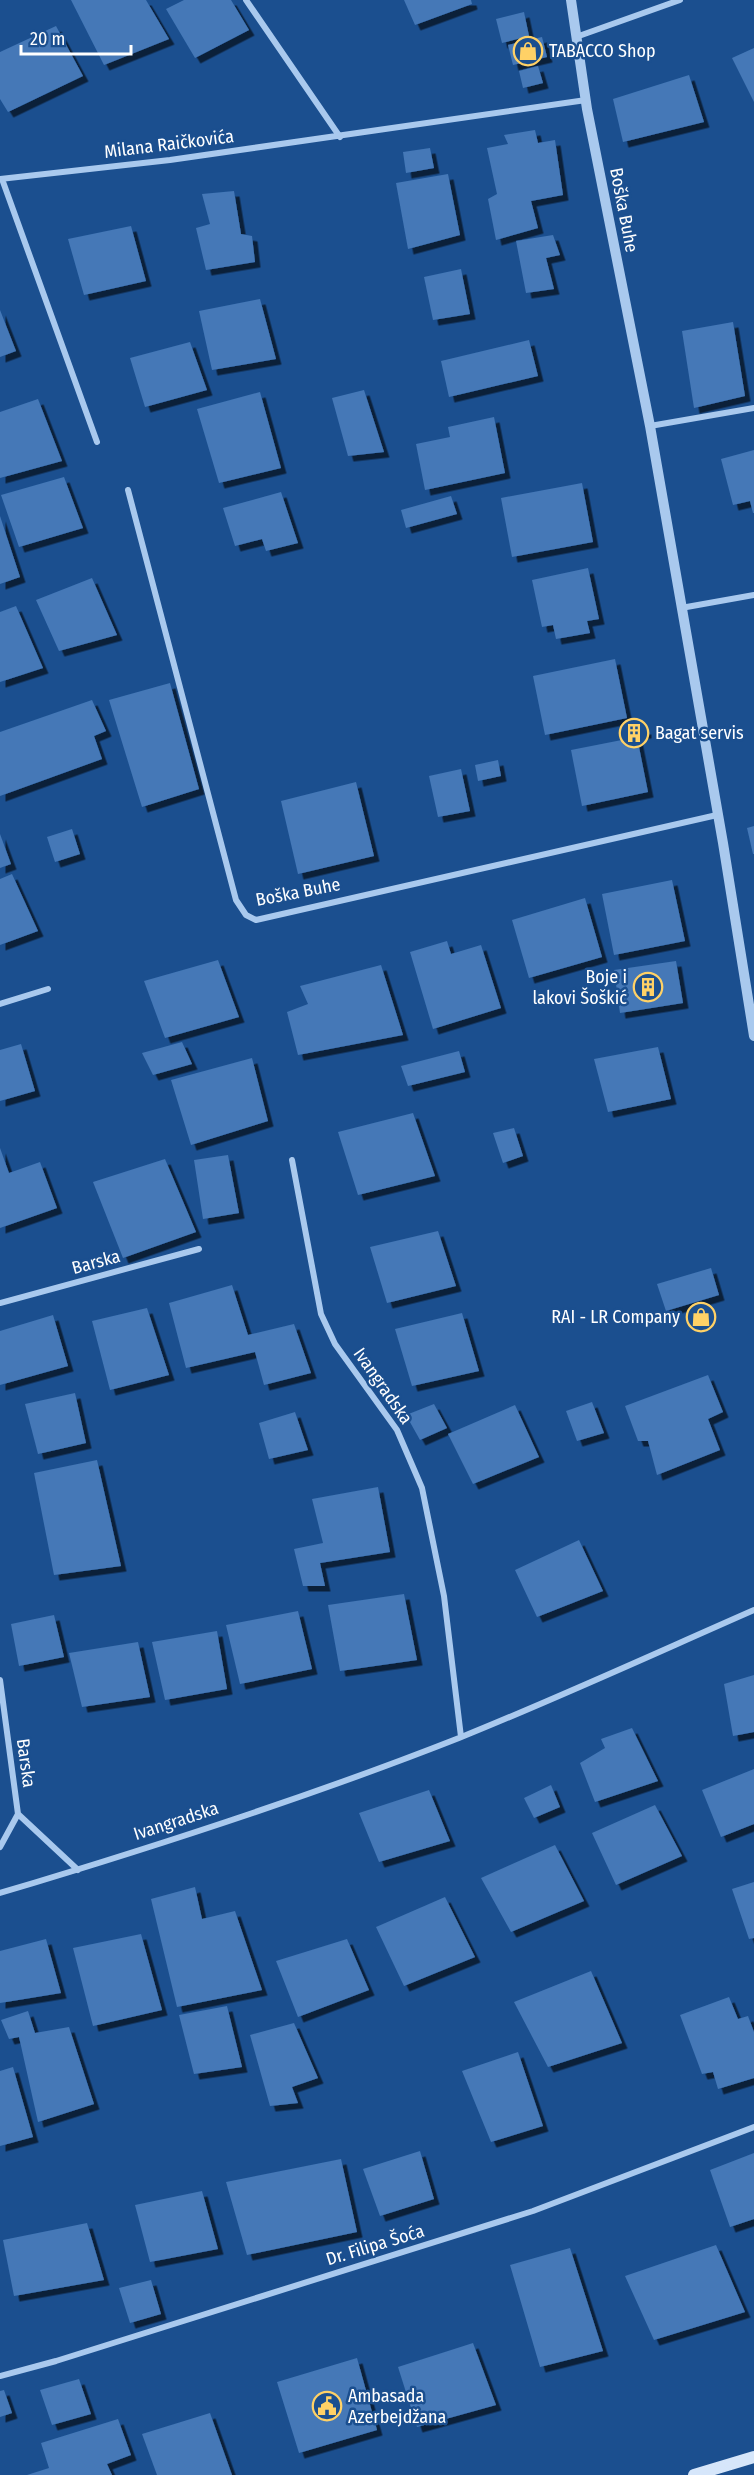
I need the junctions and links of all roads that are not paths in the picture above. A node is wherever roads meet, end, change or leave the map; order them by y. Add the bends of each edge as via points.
1 (246, 0) edge
2 (571, 0) edge
3 (680, 0) edge
4 (576, 37) junction
5 (586, 100) junction
6 (340, 137) junction
7 (1, 179) edge
8 (754, 408) edge
9 (650, 426) junction
10 (97, 442) dead end
11 (128, 490) dead end
12 (754, 595) edge
13 (681, 608) junction
14 (717, 816) junction
15 (48, 989) dead end
16 (0, 1004) edge
17 (754, 1029) edge
18 (292, 1160) dead end
19 (199, 1249) dead end
20 (0, 1303) edge
21 (754, 1610) edge
22 (0, 1680) edge
23 (461, 1737) junction
24 (18, 1814) junction
25 (0, 1847) edge
26 (78, 1870) junction
27 (0, 1893) edge
28 (754, 2127) edge
29 (0, 2376) edge
30 (754, 2457) edge
31 (694, 2475) edge

1 - 6 street
2 - 4 street, Boška Buhe
3 - 4 street
4 - 5 street, Boška Buhe
5 - 6 street, Milana Raičkovića
5 - 9 street, Boška Buhe
6 - 7 street, Milana Raičkovića
7 - 10 street, Milana Raičkovića
8 - 9 street
9 - 13 street, Boška Buhe
11 - 14 street, Boška Buhe via 236,900 246,915 256,920
12 - 13 street
13 - 14 street, Boška Buhe
14 - 17 street, Boška Buhe
15 - 16 street
18 - 23 street, Ivangradska via 321,1314 335,1344 397,1430 422,1488 444,1596
19 - 20 street, Barska
21 - 23 street, Ivangradska
22 - 24 street, Barska
23 - 26 street, Ivangradska
24 - 25 street, Barska
24 - 26 street, Barska
26 - 27 street, Ivangradska
28 - 29 street, Dr. Filipa Šoća via 533,2211
30 - 31 main road

